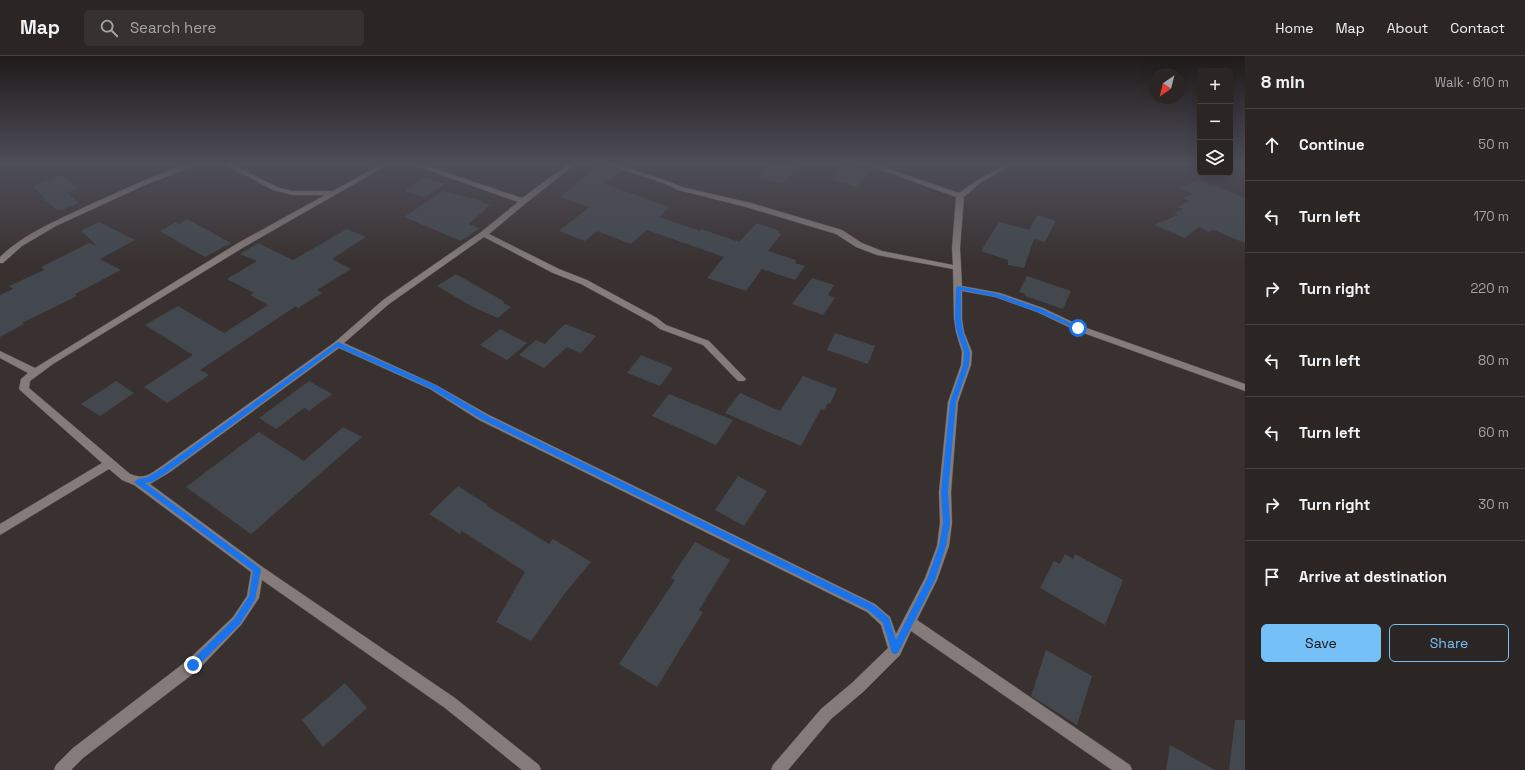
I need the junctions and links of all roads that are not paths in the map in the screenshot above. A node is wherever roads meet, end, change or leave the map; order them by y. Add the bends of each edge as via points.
1 (114, 196) edge
2 (328, 196) edge
3 (509, 196) edge
4 (529, 196) edge
5 (711, 196) edge
6 (960, 196) edge
7 (523, 201) junction
8 (484, 234) junction
9 (0, 261) edge
10 (958, 268) junction
11 (958, 288) junction
12 (338, 344) junction
13 (0, 354) edge
14 (35, 372) junction
15 (741, 380) dead end
16 (1245, 388) edge
17 (110, 463) junction
18 (138, 482) junction
19 (0, 530) edge
20 (257, 570) junction
21 (910, 623) junction
22 (895, 650) junction
23 (61, 770) edge
24 (534, 770) edge
25 (778, 770) edge
26 (1125, 770) edge

1 - 9 street via 32,235 9,251
2 - 14 street via 234,250
3 - 7 street
4 - 7 street
5 - 10 street via 839,232 859,245 880,253
6 - 10 street via 956,248
7 - 8 street
8 - 12 street via 386,302
8 - 15 street via 556,271 584,282 663,327 706,343
10 - 11 street
11 - 16 street via 997,295 1040,310 1078,328
11 - 21 street via 958,319 967,352 966,365 953,402 943,546 931,580
12 - 18 street via 166,469 150,480
12 - 22 street via 433,387 483,417 871,608 886,621
13 - 14 street
14 - 17 street via 26,379 24,389
17 - 18 street via 126,477
17 - 19 street
18 - 20 street
20 - 23 street via 252,598 237,621 193,665 78,753
20 - 24 street via 450,703
21 - 22 street
21 - 26 street
22 - 25 street via 826,714

